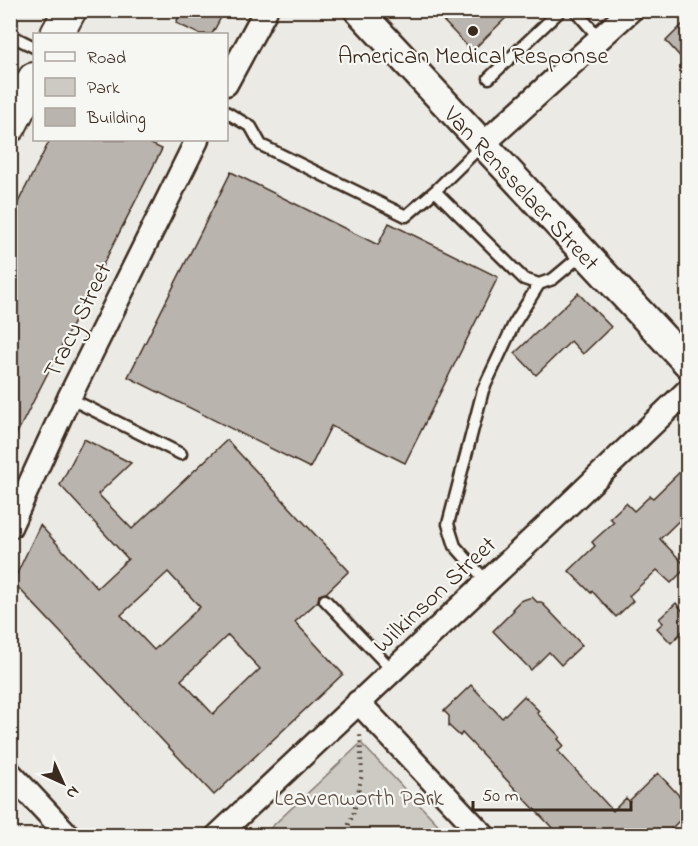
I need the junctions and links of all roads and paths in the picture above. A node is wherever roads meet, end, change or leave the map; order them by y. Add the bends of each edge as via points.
1 (70, 10) edge
2 (266, 10) edge
3 (358, 10) edge
4 (561, 10) edge
5 (575, 10) edge
6 (631, 10) edge
7 (58, 33) edge
8 (10, 35) edge
9 (600, 39) junction
10 (33, 46) edge
11 (489, 78) dead end
12 (228, 80) edge
13 (33, 81) edge
14 (228, 113) edge
15 (10, 126) edge
16 (197, 141) edge
17 (482, 145) junction
18 (435, 191) junction
19 (584, 253) junction
20 (539, 284) junction
21 (687, 364) edge
22 (687, 390) edge
23 (69, 398) junction
24 (181, 454) dead end
25 (10, 527) edge
26 (487, 582) junction
27 (325, 600) dead end
28 (392, 670) junction
29 (358, 702) junction
30 (10, 773) edge
31 (69, 836) edge
32 (217, 836) edge
33 (344, 836) edge
34 (484, 836) edge

1 - 7 main road
2 - 12 street
3 - 17 street, Van Rensselaer Street
4 - 11 lane
5 - 9 lane
6 - 9 street
8 - 10 lane
9 - 17 street
13 - 15 main road
14 - 18 lane via 251,128 261,145 406,216
16 - 23 street, Tracy Street
17 - 18 lane
17 - 19 street, Van Rensselaer Street
18 - 20 lane via 524,279
19 - 20 lane via 553,279
19 - 21 street, Van Rensselaer Street
20 - 26 lane via 514,324 483,390 448,524 455,546
22 - 26 street, Wilkinson Street
23 - 24 lane
23 - 25 street, Tracy Street
26 - 28 street, Wilkinson Street
27 - 28 lane
28 - 29 street, Wilkinson Street
29 - 32 street, Wilkinson Street
29 - 33 path via 362,774
29 - 34 street
30 - 31 street

